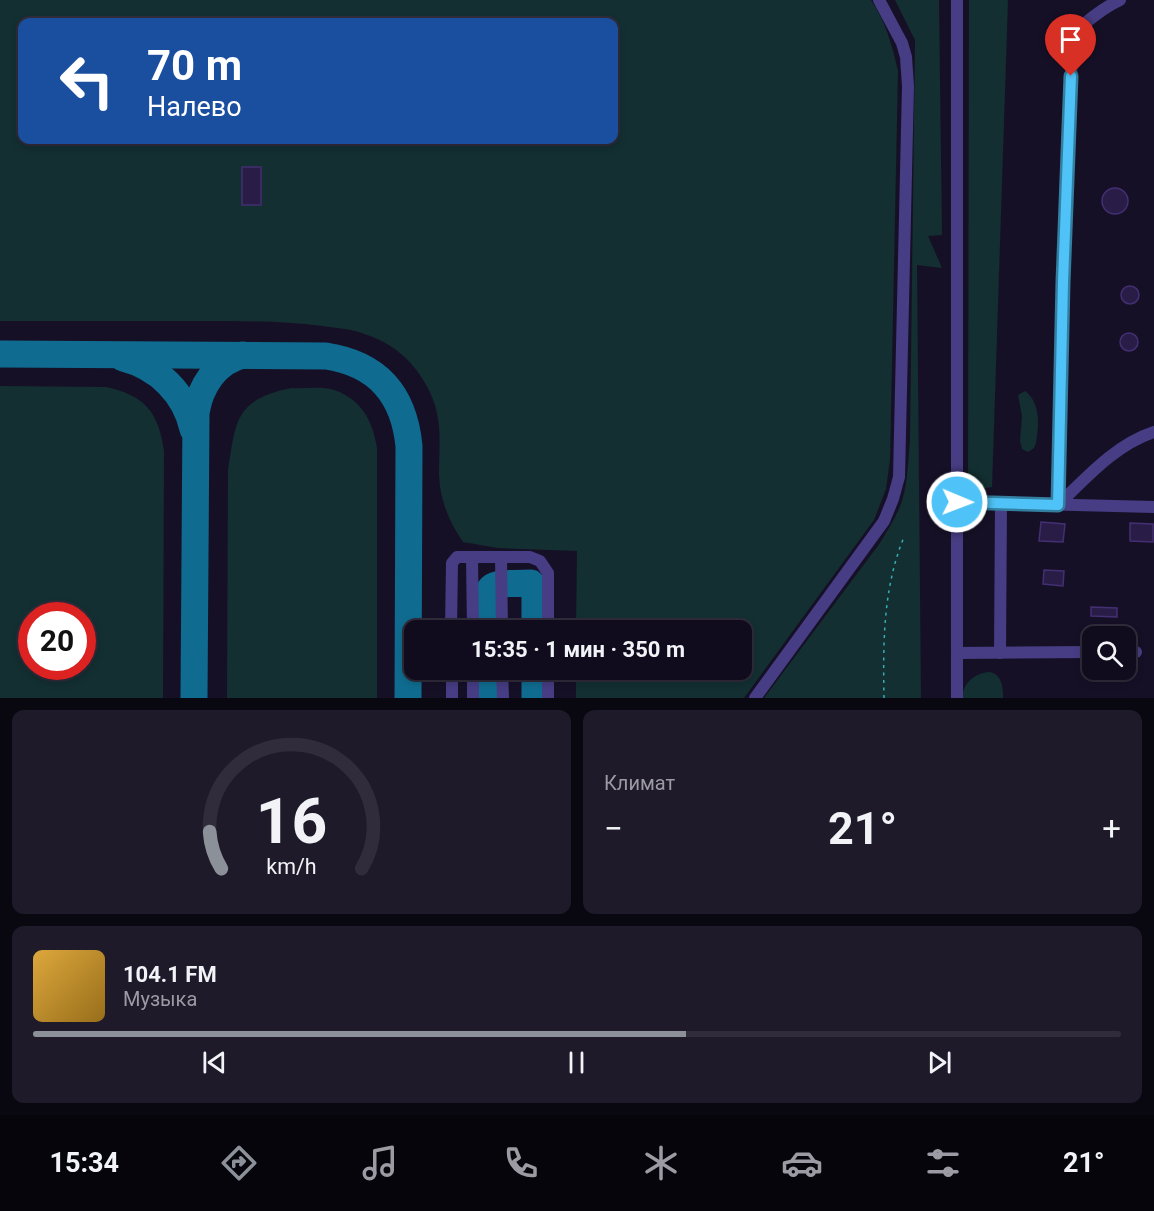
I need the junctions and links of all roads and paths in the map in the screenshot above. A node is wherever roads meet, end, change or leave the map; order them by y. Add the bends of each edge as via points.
1 (879, 0) edge
2 (957, 0) edge
3 (1120, 0) edge
4 (1154, 432) edge
5 (957, 502) junction
6 (1001, 503) junction
7 (1058, 505) junction
8 (1154, 507) edge
9 (904, 537) dead end
10 (472, 557) junction
11 (501, 557) junction
12 (451, 620) edge
13 (472, 620) edge
14 (502, 620) edge
15 (548, 620) edge
16 (1000, 652) junction
17 (1082, 652) edge
18 (957, 653) junction
19 (452, 680) edge
20 (473, 680) edge
21 (502, 680) edge
22 (548, 680) edge
23 (452, 698) edge
24 (473, 698) edge
25 (503, 698) edge
26 (548, 698) edge
27 (755, 698) edge
28 (884, 698) edge
29 (957, 698) edge

1 - 27 street via 902,43 908,86 899,477 884,521
2 - 5 street
3 - 7 street via 1089,20 1074,36
4 - 7 street via 1136,438 1100,465
5 - 6 street
5 - 18 street
6 - 7 street
6 - 16 street
7 - 8 street
9 - 28 path via 889,583
10 - 11 street
10 - 12 street via 457,557 452,563
10 - 13 street
11 - 14 street
11 - 15 street via 540,561 548,573
16 - 17 street
16 - 18 street
18 - 29 street
19 - 23 street
20 - 24 street
21 - 25 street
22 - 26 street

